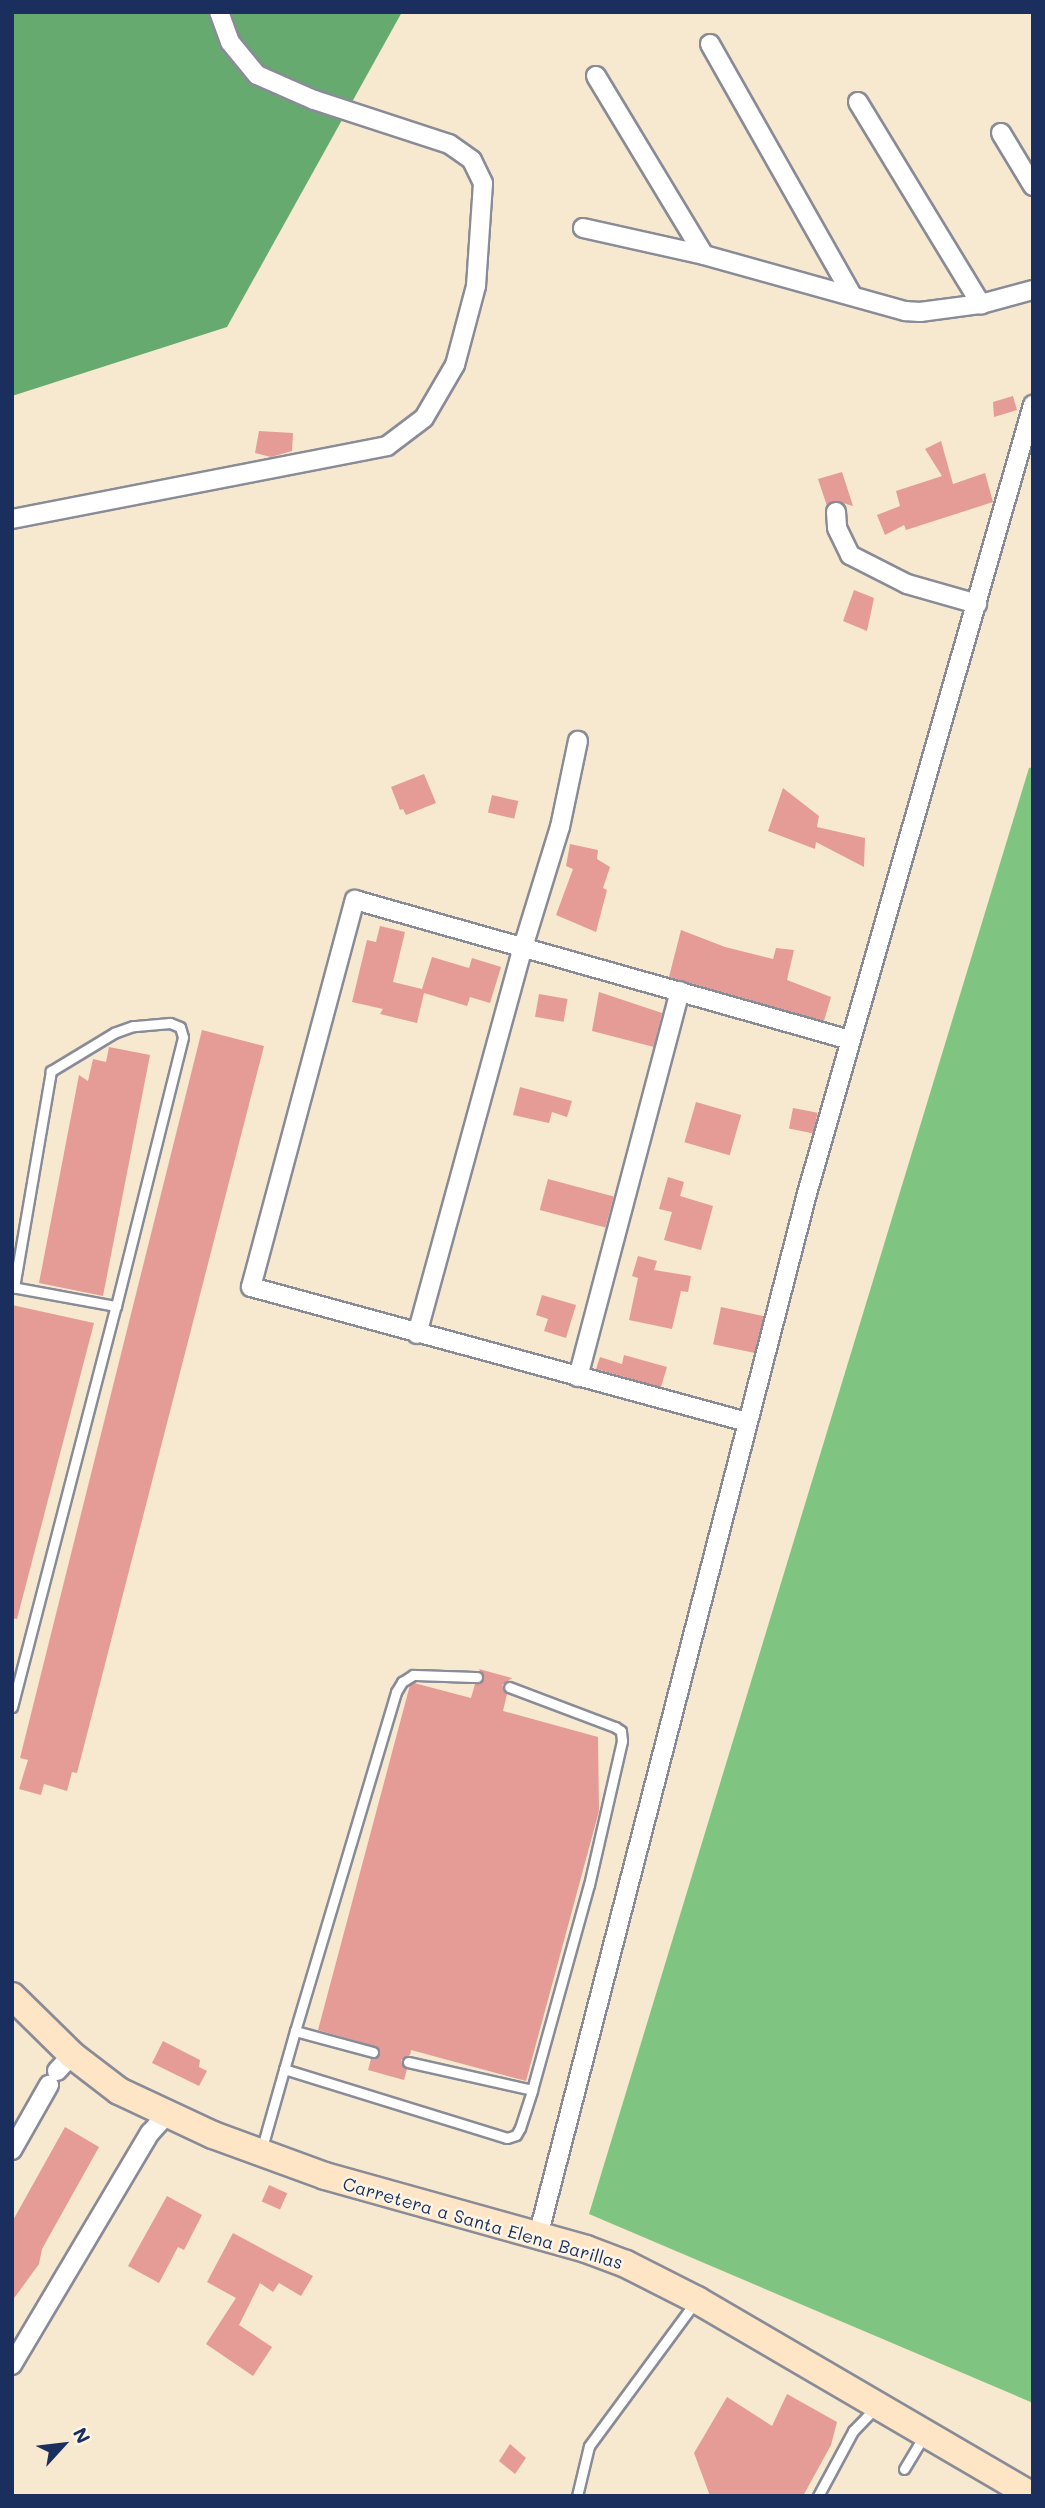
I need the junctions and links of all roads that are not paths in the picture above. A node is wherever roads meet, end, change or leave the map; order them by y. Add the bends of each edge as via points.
1 (219, 12) edge
2 (710, 44) dead end
3 (596, 76) dead end
4 (858, 102) dead end
5 (1000, 133) dead end
6 (1033, 186) edge
7 (583, 228) dead end
8 (704, 255) junction
9 (1032, 288) edge
10 (852, 295) junction
11 (981, 304) junction
12 (1033, 405) edge
13 (836, 512) dead end
14 (12, 519) edge
15 (977, 604) junction
16 (578, 741) dead end
17 (523, 947) junction
18 (680, 991) junction
19 (850, 1040) junction
20 (13, 1287) edge
21 (116, 1306) junction
22 (417, 1334) junction
23 (578, 1377) junction
24 (747, 1422) junction
25 (477, 1677) dead end
26 (509, 1687) dead end
27 (12, 1707) edge
28 (12, 1996) edge
29 (295, 2031) junction
30 (373, 2052) dead end
31 (408, 2062) dead end
32 (284, 2069) junction
33 (60, 2070) junction
34 (532, 2090) junction
35 (167, 2114) junction
36 (12, 2150) edge
37 (260, 2152) junction
38 (538, 2236) junction
39 (696, 2300) junction
40 (12, 2365) edge
41 (876, 2407) junction
42 (925, 2435) junction
43 (904, 2469) dead end
44 (578, 2496) edge
45 (818, 2496) edge
46 (1032, 2496) edge

1 - 14 street via 230,42 257,75 314,100 449,144 472,160 483,183 476,286 455,365 424,418 387,446
2 - 10 street
3 - 8 street
4 - 11 street
5 - 6 street
7 - 8 street
8 - 10 street
9 - 11 street
10 - 11 street via 905,311
12 - 15 street
13 - 15 street via 842,543 850,555 907,584
15 - 19 street
16 - 17 street via 560,827
17 - 18 street
17 - 22 street
17 - 22 street via 355,900 251,1287
18 - 19 street
18 - 23 street
19 - 24 street
20 - 21 lane
20 - 21 lane via 51,1071 114,1033 133,1026 170,1023 180,1027 183,1037
21 - 27 lane
22 - 23 street
23 - 24 street
24 - 38 street
25 - 29 lane via 414,1675 402,1682
26 - 34 lane via 615,1727 621,1731 622,1741 589,1885
28 - 33 main road, Carretera a Santa Elena Barillas
29 - 30 lane
29 - 32 lane
31 - 34 lane
32 - 34 lane via 507,2138 520,2127
32 - 37 lane
33 - 35 main road, Carretera a Santa Elena Barillas
33 - 36 street
35 - 37 main road, Carretera a Santa Elena Barillas
35 - 40 street via 150,2133
37 - 38 main road, Carretera a Santa Elena Barillas via 325,2176
38 - 39 main road, Carretera a Santa Elena Barillas via 626,2264
39 - 41 main road, Carretera a Santa Elena Barillas
39 - 44 lane via 589,2446
41 - 42 main road, Carretera a Santa Elena Barillas
41 - 45 lane via 853,2431
42 - 43 lane
42 - 46 main road, Carretera a Santa Elena Barillas

